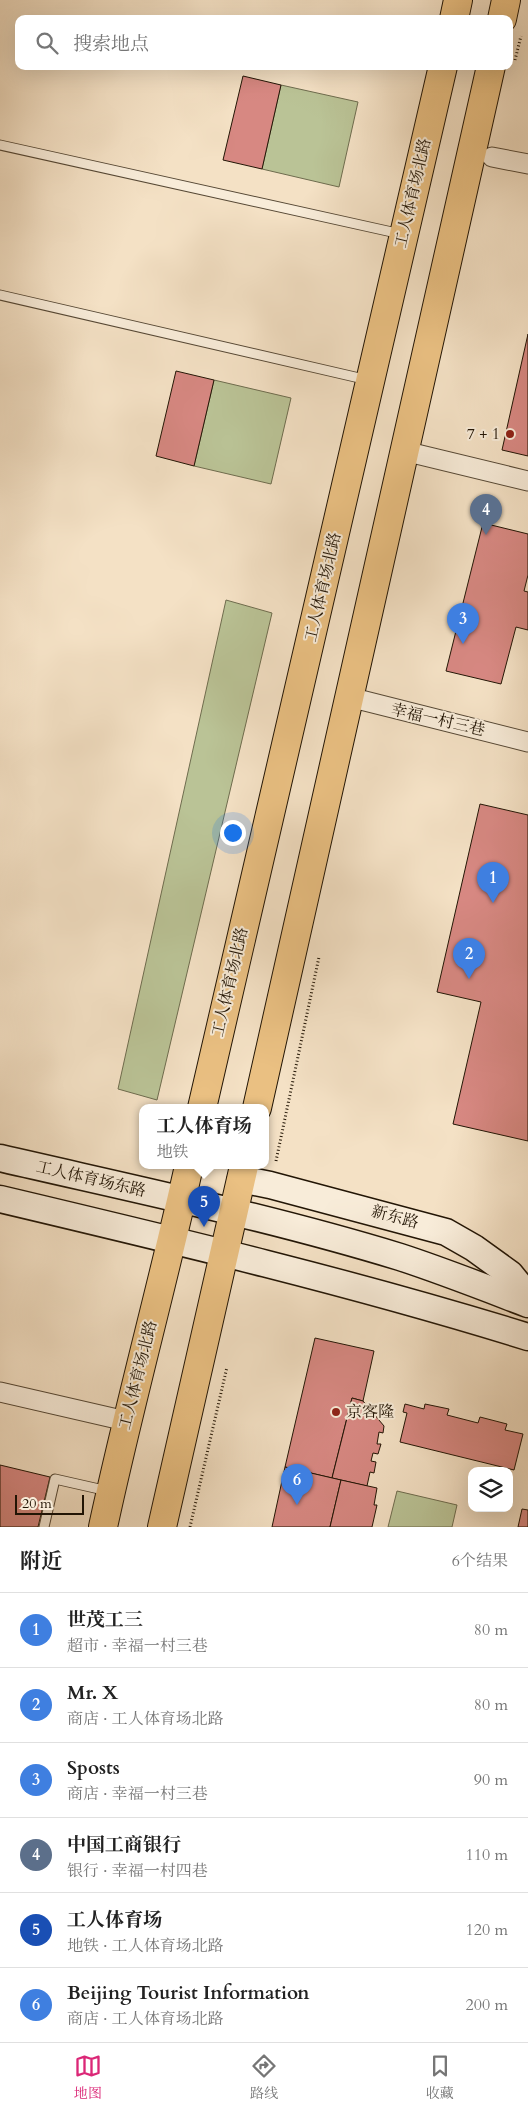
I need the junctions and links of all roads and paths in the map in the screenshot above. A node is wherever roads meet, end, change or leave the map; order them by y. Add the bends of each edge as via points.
1 (458, 0) edge
2 (506, 0) edge
3 (455, 15) edge
4 (503, 15) edge
5 (441, 70) edge
6 (490, 70) edge
7 (0, 146) edge
8 (492, 157) dead end
9 (528, 164) edge
10 (403, 235) junction
11 (0, 295) edge
12 (371, 381) junction
13 (404, 451) junction
14 (528, 481) edge
15 (349, 697) junction
16 (528, 742) edge
17 (203, 1104) edge
18 (257, 1104) edge
19 (0, 1158) edge
20 (188, 1169) edge
21 (242, 1173) edge
22 (0, 1200) edge
23 (181, 1200) junction
24 (233, 1213) junction
25 (172, 1240) junction
26 (224, 1254) junction
27 (528, 1296) edge
28 (528, 1304) edge
29 (528, 1337) edge
30 (0, 1392) edge
31 (126, 1421) junction
32 (111, 1492) junction
33 (44, 1527) edge
34 (103, 1527) edge
35 (162, 1527) edge

1 - 3 main road
2 - 4 main road
5 - 10 main road, 工人体育场北路
6 - 13 main road
7 - 10 lane
8 - 9 street
10 - 12 main road, 工人体育场北路
11 - 12 lane
12 - 17 main road, 工人体育场北路
13 - 14 street
13 - 15 main road
15 - 16 street, 幸福一村三巷
15 - 18 main road
19 - 23 main road, 工人体育场东路
20 - 23 main road, 工人体育场北路
21 - 24 main road
21 - 27 main road, 新东路 via 279,1187 446,1232 510,1274
22 - 25 main road
23 - 24 main road, 工人体育场东路
23 - 25 main road, 工人体育场北路
24 - 26 main road
24 - 28 main road via 401,1257
25 - 26 main road
25 - 31 main road, 工人体育场北路
26 - 29 main road via 451,1313
26 - 35 main road
30 - 31 street
31 - 32 main road, 工人体育场北路
32 - 33 lane via 55,1479
32 - 34 main road, 工人体育场北路

